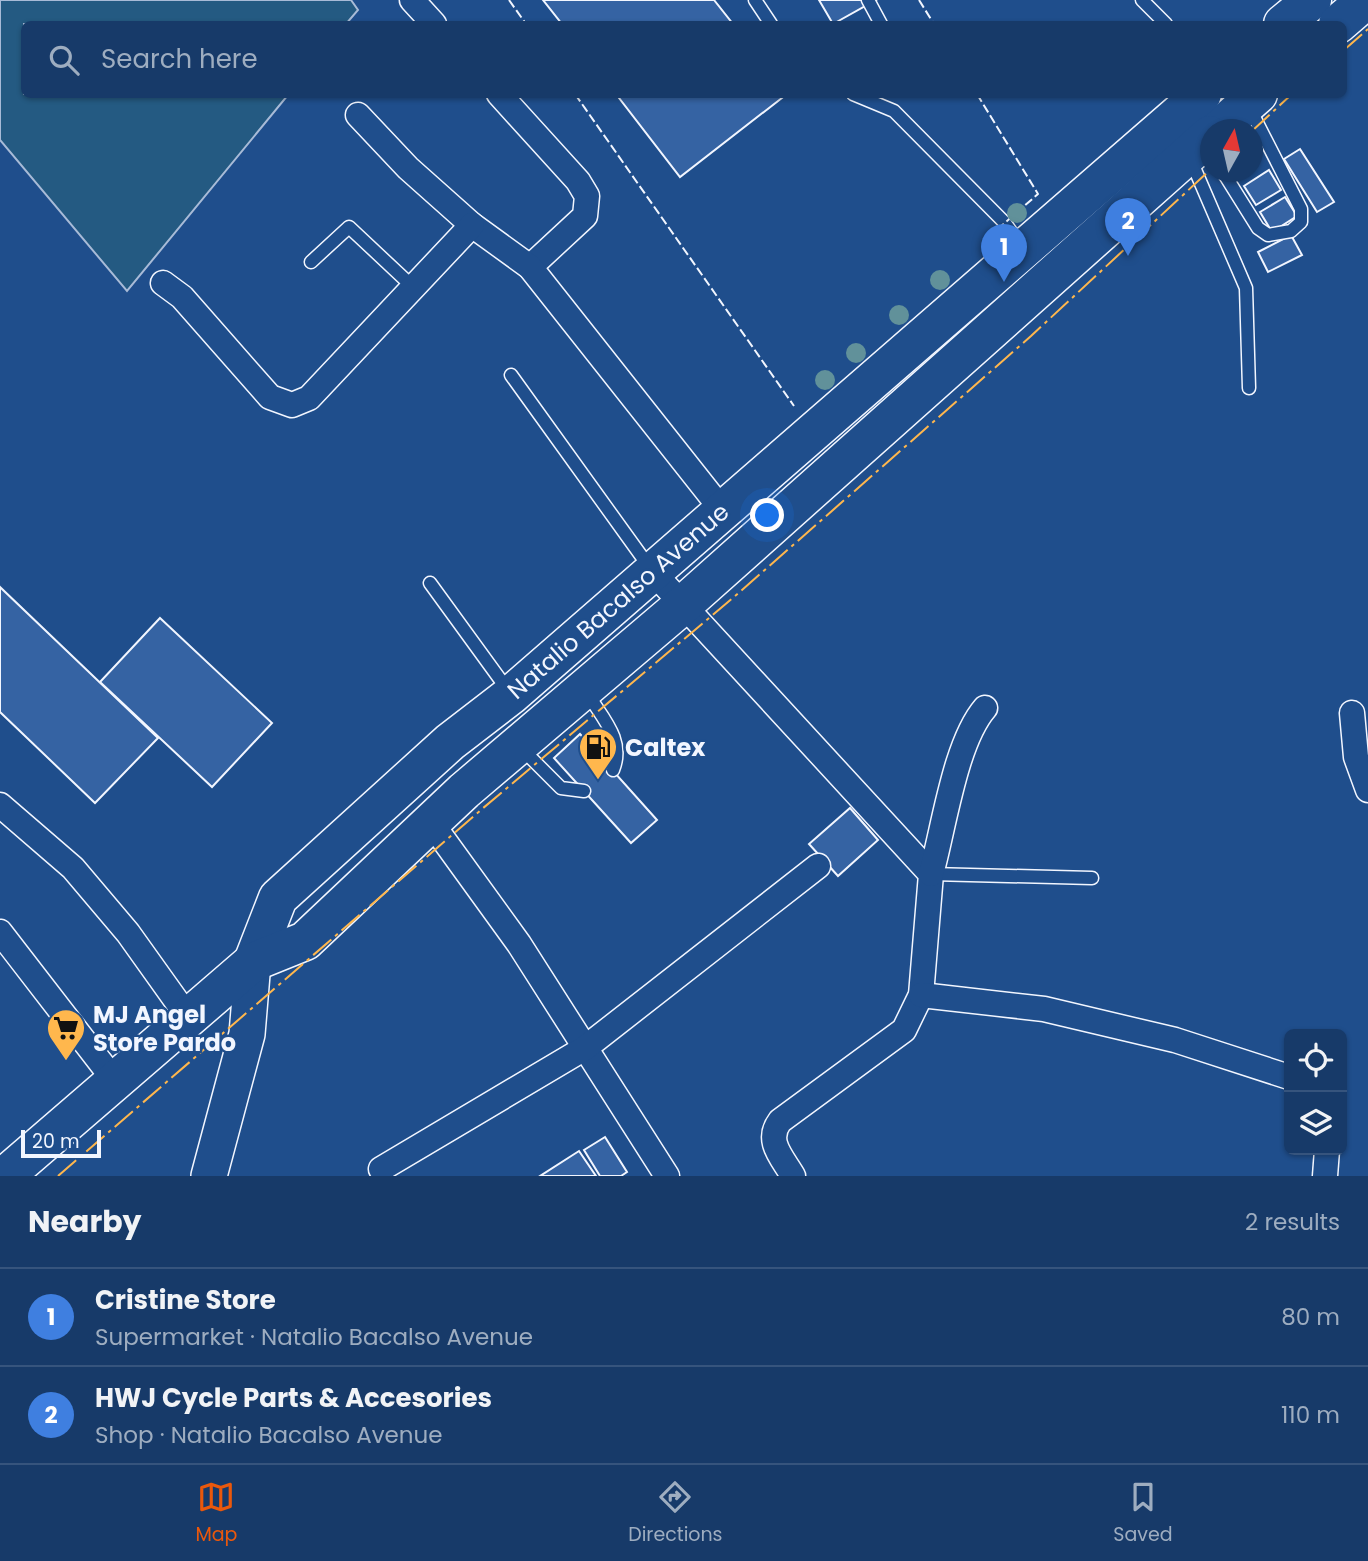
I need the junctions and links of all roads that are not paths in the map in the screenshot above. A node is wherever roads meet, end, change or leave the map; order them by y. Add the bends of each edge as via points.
1 (412, 0) edge
2 (755, 0) edge
3 (868, 0) edge
4 (1142, 0) edge
5 (1312, 0) edge
6 (1366, 0) edge
7 (431, 21) edge
8 (769, 21) edge
9 (879, 21) edge
10 (1163, 21) edge
11 (1287, 21) edge
12 (1342, 21) edge
13 (503, 98) edge
14 (863, 98) edge
15 (892, 98) edge
16 (1198, 98) edge
17 (1252, 99) edge
18 (894, 111) junction
19 (358, 115) dead end
20 (1234, 119) edge
21 (1261, 119) edge
22 (1263, 124) edge
23 (1200, 153) edge
24 (1218, 182) edge
25 (1230, 182) edge
26 (472, 225) junction
27 (311, 262) dead end
28 (1040, 263) junction
29 (530, 267) junction
30 (163, 283) dead end
31 (413, 287) junction
32 (511, 375) dead end
33 (1249, 388) dead end
34 (723, 511) junction
35 (652, 571) junction
36 (430, 583) dead end
37 (684, 604) junction
38 (585, 688) junction
39 (511, 695) junction
40 (985, 708) dead end
41 (1352, 713) dead end
42 (518, 745) junction
43 (613, 770) dead end
44 (1368, 790) edge
45 (584, 791) dead end
46 (0, 805) edge
47 (430, 821) junction
48 (818, 866) dead end
49 (931, 874) junction
50 (1092, 878) dead end
51 (0, 932) edge
52 (253, 962) junction
53 (921, 995) junction
54 (188, 1017) junction
55 (585, 1048) junction
56 (1284, 1075) edge
57 (115, 1081) junction
58 (1327, 1155) edge
59 (381, 1169) dead end
60 (5, 1176) edge
61 (209, 1176) edge
62 (667, 1176) edge
63 (793, 1176) edge
64 (1325, 1176) edge

1 - 7 street
2 - 8 lane
3 - 9 lane
4 - 10 lane
5 - 11 main road
6 - 12 main road
13 - 29 street via 587,196 585,216
14 - 18 lane
15 - 18 lane
16 - 28 main road, Natalio Bacalso Avenue
17 - 20 main road, Natalio Bacalso Avenue
17 - 21 lane
18 - 28 lane
19 - 26 street
22 - 25 lane via 1301,209 1301,222 1290,231 1268,235 1258,228
23 - 28 main road, Natalio Bacalso Avenue
24 - 33 lane via 1245,288
26 - 29 street
26 - 31 street
27 - 31 lane via 349,227
28 - 34 main road, Natalio Bacalso Avenue
28 - 37 main road, Natalio Bacalso Avenue
29 - 34 street
30 - 31 street via 182,297 270,397 292,405 309,398
32 - 35 lane
34 - 35 main road, Natalio Bacalso Avenue
35 - 37 street
35 - 39 main road, Natalio Bacalso Avenue
36 - 39 lane
37 - 38 main road, Natalio Bacalso Avenue
37 - 49 street
38 - 42 main road, Natalio Bacalso Avenue
38 - 43 lane via 618,744
39 - 52 main road, Natalio Bacalso Avenue via 450,742 278,898
40 - 49 street via 973,722 962,752
41 - 44 street via 1356,757
42 - 45 lane via 561,788
42 - 47 main road, Natalio Bacalso Avenue
46 - 54 street via 73,867
47 - 52 main road, Natalio Bacalso Avenue via 305,941
47 - 55 street via 519,944
48 - 55 street
49 - 50 lane
49 - 53 street
51 - 57 street
52 - 54 main road, Natalio Bacalso Avenue
52 - 61 street via 247,1034
53 - 56 street via 1044,1009 1175,1040
53 - 63 street via 904,1030 773,1130 773,1143
54 - 57 main road, Natalio Bacalso Avenue
55 - 59 street
55 - 62 street
57 - 60 main road, Natalio Bacalso Avenue
58 - 64 street

